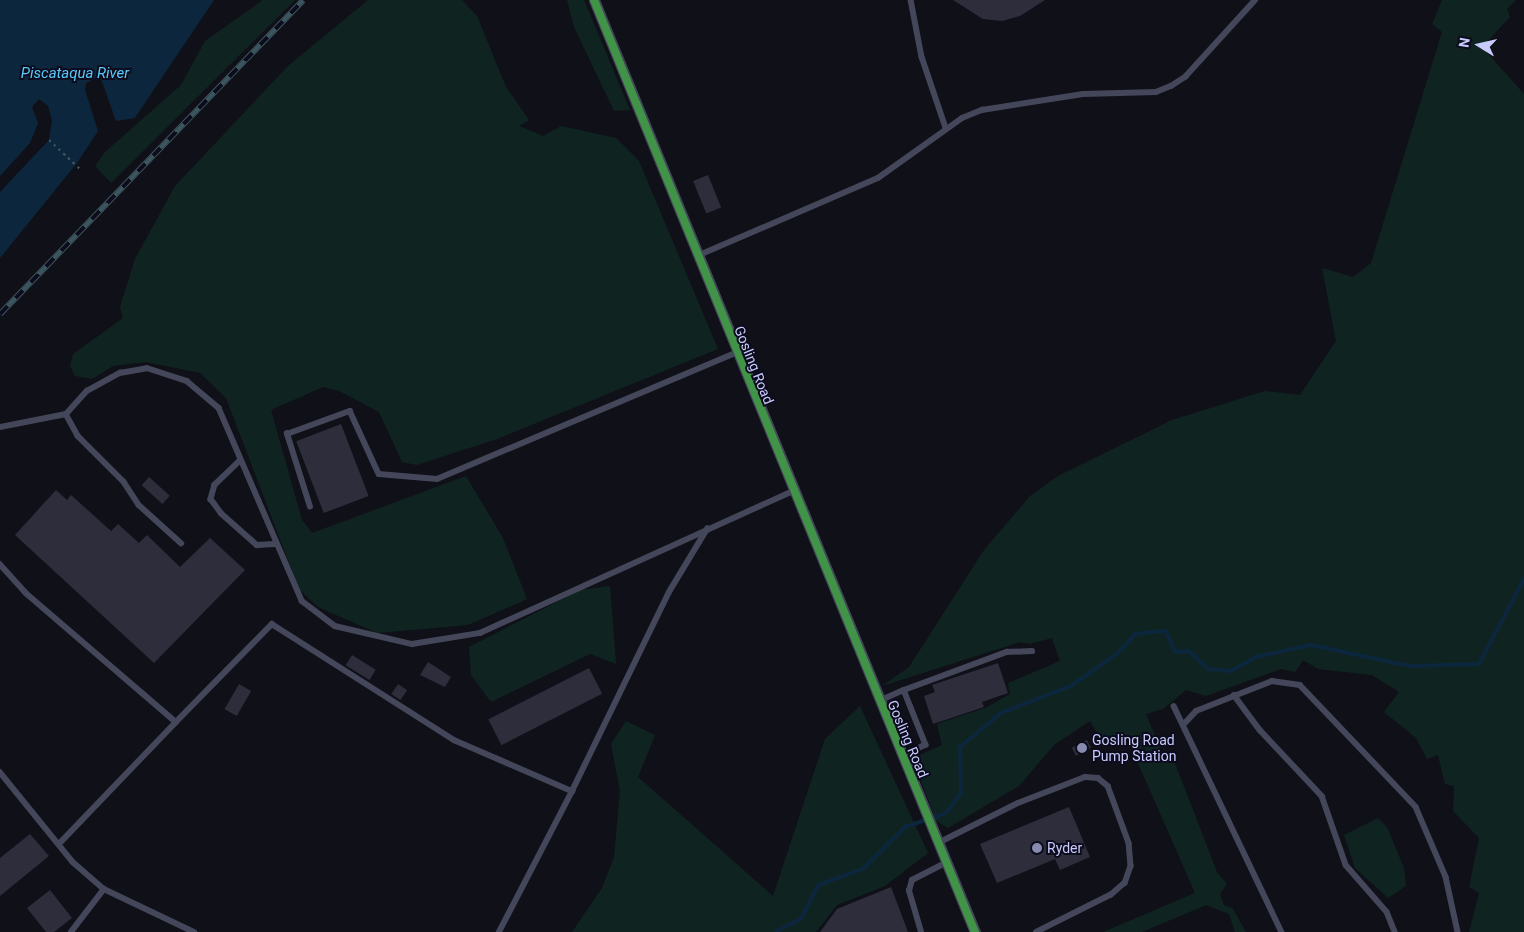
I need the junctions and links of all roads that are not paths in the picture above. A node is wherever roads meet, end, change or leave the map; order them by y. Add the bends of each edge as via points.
1 (594, 0) edge
2 (911, 0) edge
3 (1255, 0) edge
4 (946, 128) junction
5 (697, 256) junction
6 (736, 353) junction
7 (66, 414) junction
8 (0, 427) edge
9 (240, 461) junction
10 (791, 492) junction
11 (310, 508) dead end
12 (707, 529) junction
13 (180, 543) dead end
14 (274, 544) junction
15 (0, 564) edge
16 (1032, 651) dead end
17 (904, 690) junction
18 (1234, 695) junction
19 (879, 701) junction
20 (1174, 706) dead end
21 (176, 722) junction
22 (1184, 722) junction
23 (902, 756) junction
24 (0, 772) edge
25 (572, 791) junction
26 (938, 843) junction
27 (59, 844) junction
28 (946, 864) junction
29 (104, 889) junction
30 (71, 932) edge
31 (194, 932) edge
32 (499, 932) edge
33 (921, 932) edge
34 (975, 932) edge
35 (1037, 932) edge
36 (1282, 932) edge
37 (1395, 932) edge
38 (1458, 932) edge

1 - 5 street, Gosling Road
2 - 4 lane via 922,57
3 - 4 lane via 1186,77 1171,86 1156,92 1084,94 982,110
4 - 5 lane via 878,178
5 - 6 street, Gosling Road
6 - 10 street, Gosling Road
6 - 11 lane via 437,478 379,474 350,411 341,414 287,434
7 - 8 lane
7 - 9 lane via 87,391 120,373 148,368 187,381 219,408
7 - 13 lane via 78,436 124,482 139,505
9 - 14 lane
9 - 14 lane via 215,485 212,498 221,513 257,545
10 - 12 lane
10 - 19 street, Gosling Road
12 - 14 lane via 480,633 436,643 384,640 335,626 302,601
12 - 25 lane via 669,592
15 - 21 lane via 26,593
16 - 17 lane via 1006,652
17 - 19 lane
17 - 23 lane via 926,745
18 - 22 lane via 1196,711
18 - 37 lane via 1260,730 1322,796 1346,865 1387,912
18 - 38 lane via 1272,681 1300,685 1392,778 1416,807 1432,837
19 - 23 street, Gosling Road
20 - 22 lane
21 - 25 lane via 272,624 454,740
21 - 27 lane
22 - 36 lane
23 - 26 street, Gosling Road
24 - 27 lane
25 - 32 lane
26 - 28 street, Gosling Road
26 - 35 lane via 1018,803 1085,777 1098,778 1108,786 1129,842 1131,866 1125,883 1111,894
27 - 29 lane
28 - 33 lane via 912,880 909,891
28 - 34 street, Gosling Road
29 - 30 lane
29 - 31 lane

